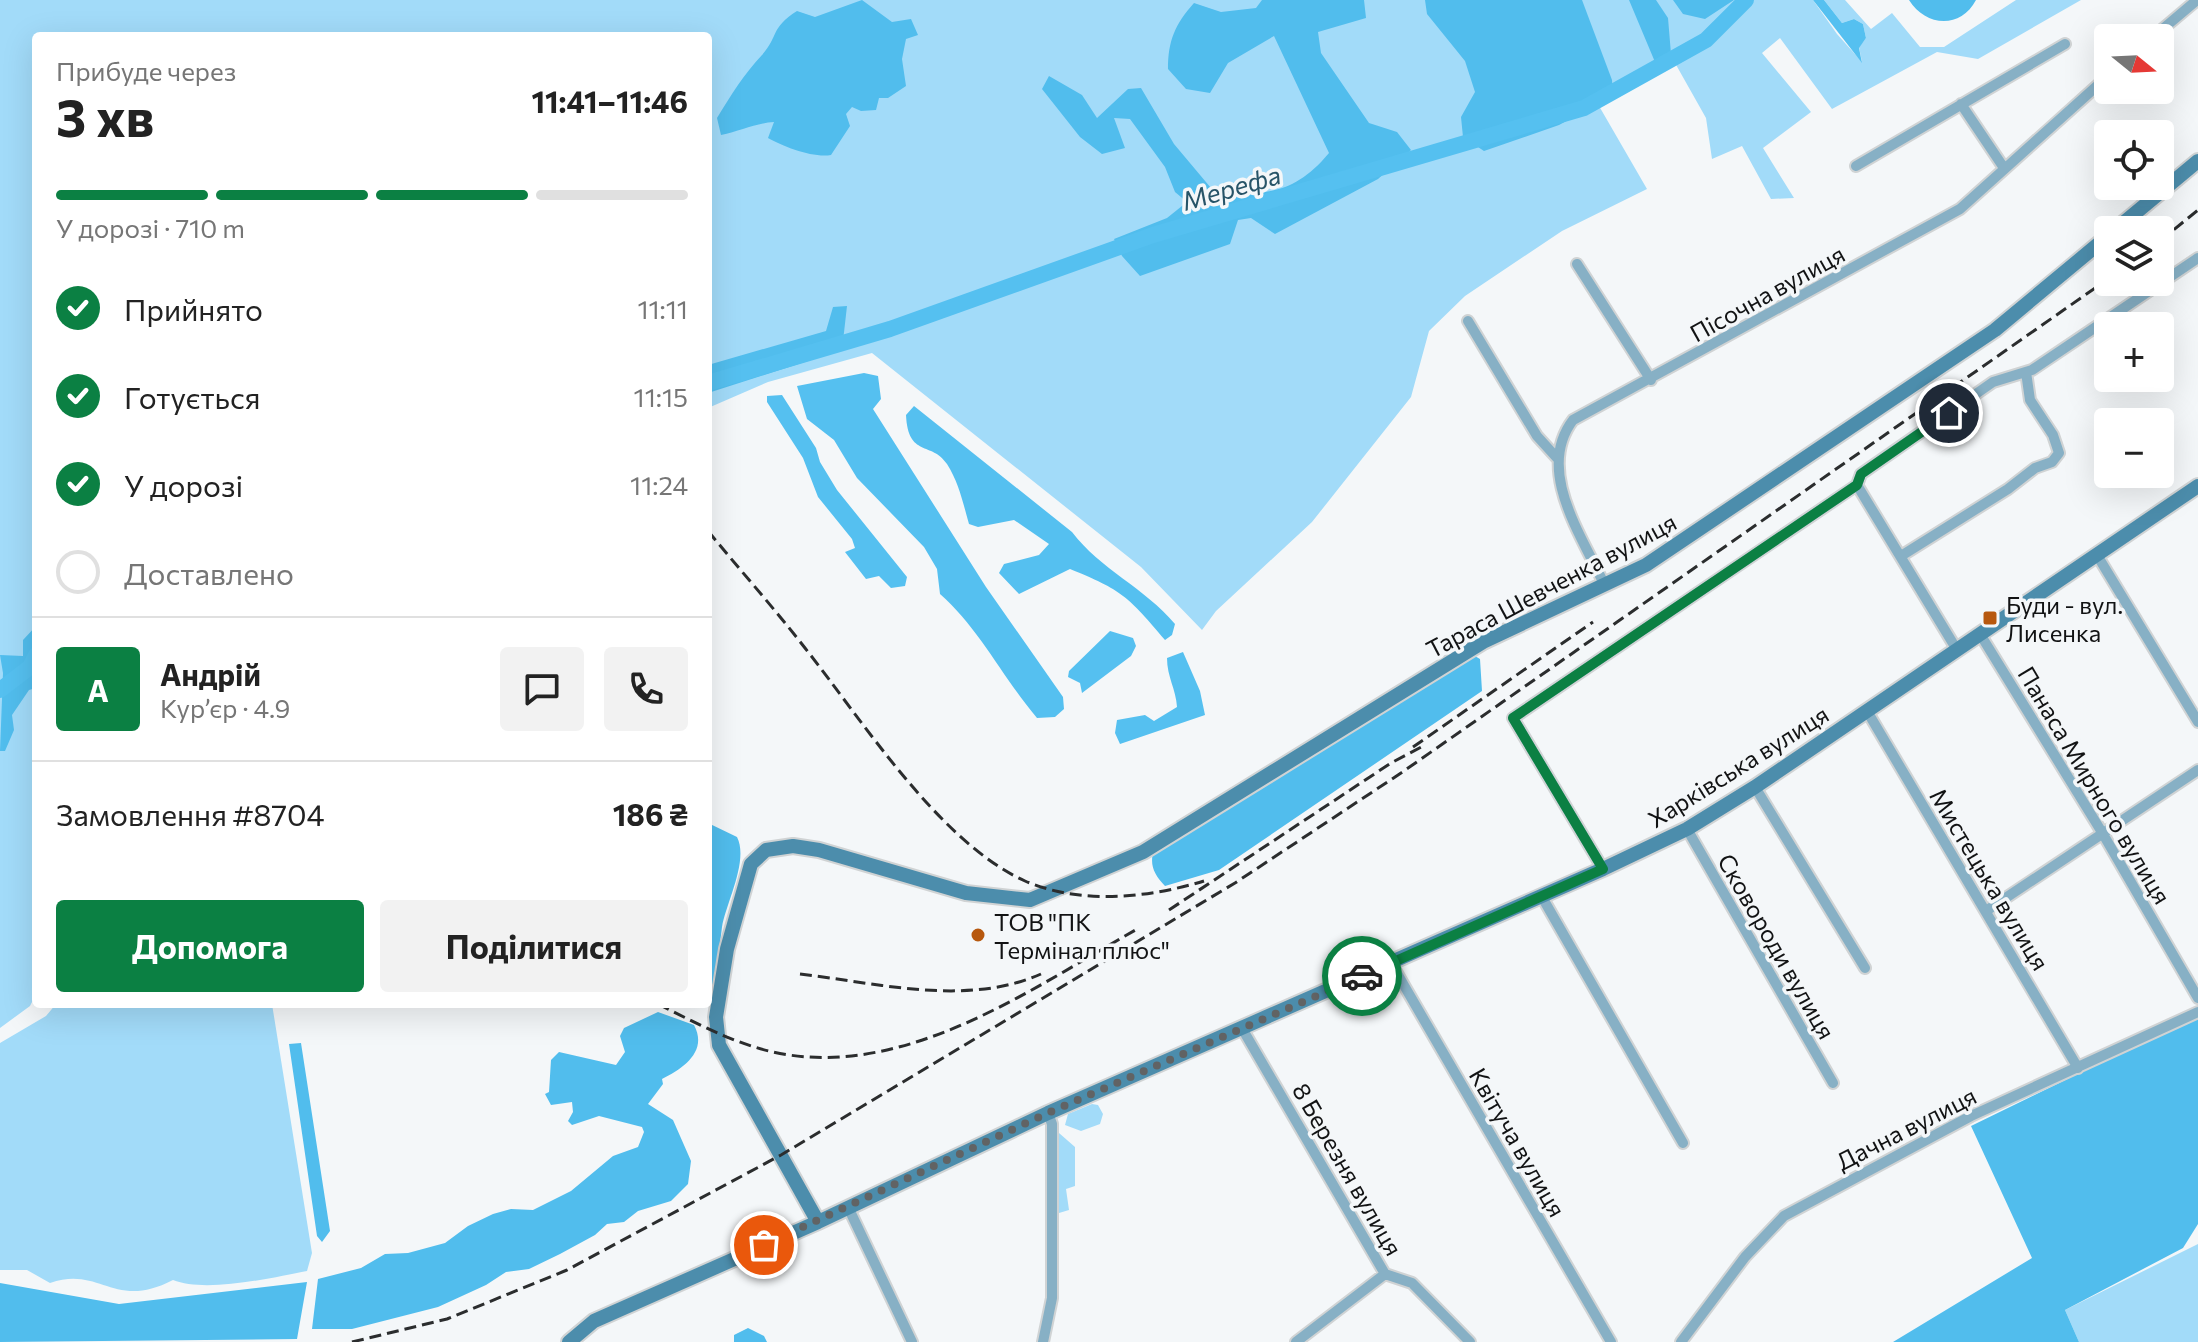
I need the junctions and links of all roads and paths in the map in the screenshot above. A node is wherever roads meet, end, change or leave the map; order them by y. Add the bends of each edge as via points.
1 (2197, 0) edge
2 (2169, 24) edge
3 (2065, 44) dead end
4 (2094, 88) edge
5 (1961, 104) junction
6 (2198, 161) edge
7 (1856, 166) dead end
8 (2004, 168) junction
9 (2132, 216) edge
10 (2094, 248) edge
11 (2198, 258) edge
12 (1577, 264) dead end
13 (1468, 321) dead end
14 (2026, 372) junction
15 (1651, 380) junction
16 (1557, 458) junction
17 (1857, 485) junction
18 (2198, 486) edge
19 (2097, 555) junction
20 (1901, 556) junction
21 (1604, 584) junction
22 (1980, 634) junction
23 (1957, 650) junction
24 (1867, 711) junction
25 (2198, 722) edge
26 (2198, 770) edge
27 (1755, 787) junction
28 (1687, 829) junction
29 (2103, 834) junction
30 (1603, 869) junction
31 (1542, 897) junction
32 (1986, 911) junction
33 (1391, 963) junction
34 (1865, 968) dead end
35 (2198, 998) edge
36 (2198, 1012) edge
37 (1243, 1030) junction
38 (2078, 1068) junction
39 (1833, 1083) dead end
40 (1048, 1113) junction
41 (1683, 1143) dead end
42 (848, 1207) junction
43 (818, 1222) junction
44 (1385, 1274) junction
45 (569, 1341) edge
46 (912, 1342) edge
47 (1043, 1342) edge
48 (1296, 1342) edge
49 (1470, 1342) edge
50 (1611, 1342) edge
51 (1681, 1342) edge

1 - 2 street
3 - 5 street
4 - 8 street, Пісочна вулиця
5 - 7 street
5 - 8 street
6 - 9 street
8 - 15 street, Пісочна вулиця via 1960,209
10 - 21 street, Тараса Шевченка вулиця via 1995,330 1751,497 1646,565
11 - 14 street
12 - 15 street
13 - 16 street via 1537,436
14 - 17 street via 1993,382 1861,474
14 - 20 street via 2030,400 2059,453
15 - 16 street, Пісочна вулиця via 1573,420 1561,436
16 - 21 street via 1562,491
17 - 20 street
17 - 30 street via 1513,718
18 - 19 street, Харківська вулиця
19 - 22 street, Харківська вулиця
19 - 25 street
20 - 23 street
21 - 43 street, Тараса Шевченка вулиця via 1483,642 1143,852 1030,900 966,893 819,850 766,850 751,864 727,949 716,1017 719,1045
22 - 23 street, Харківська вулиця
22 - 29 street, Панаса Мирного вулиця
23 - 24 street, Харківська вулиця
24 - 27 street, Харківська вулиця
24 - 32 street, Мистецька вулиця
26 - 29 street
27 - 28 street, Харківська вулиця
27 - 34 street
28 - 30 street, Харківська вулиця
28 - 39 street, Сковороди вулиця
29 - 32 street
29 - 35 street, Панаса Мирного вулиця
30 - 31 street, Харківська вулиця
31 - 33 street, Харківська вулиця
31 - 41 street
32 - 38 street, Мистецька вулиця
33 - 37 street, Харківська вулиця
33 - 50 street, Квітуча вулиця
36 - 38 street, Дачна вулиця
37 - 40 street, Харківська вулиця
37 - 44 street, 8 Березня вулиця
38 - 51 street, Дачна вулиця via 1971,1116 1784,1216 1745,1257
40 - 42 street, Харківська вулиця
40 - 47 street via 1052,1298
42 - 43 street, Харківська вулиця
42 - 46 street
43 - 45 street, Харківська вулиця via 594,1321
44 - 48 street
44 - 49 street, 8 Березня вулиця via 1412,1283

